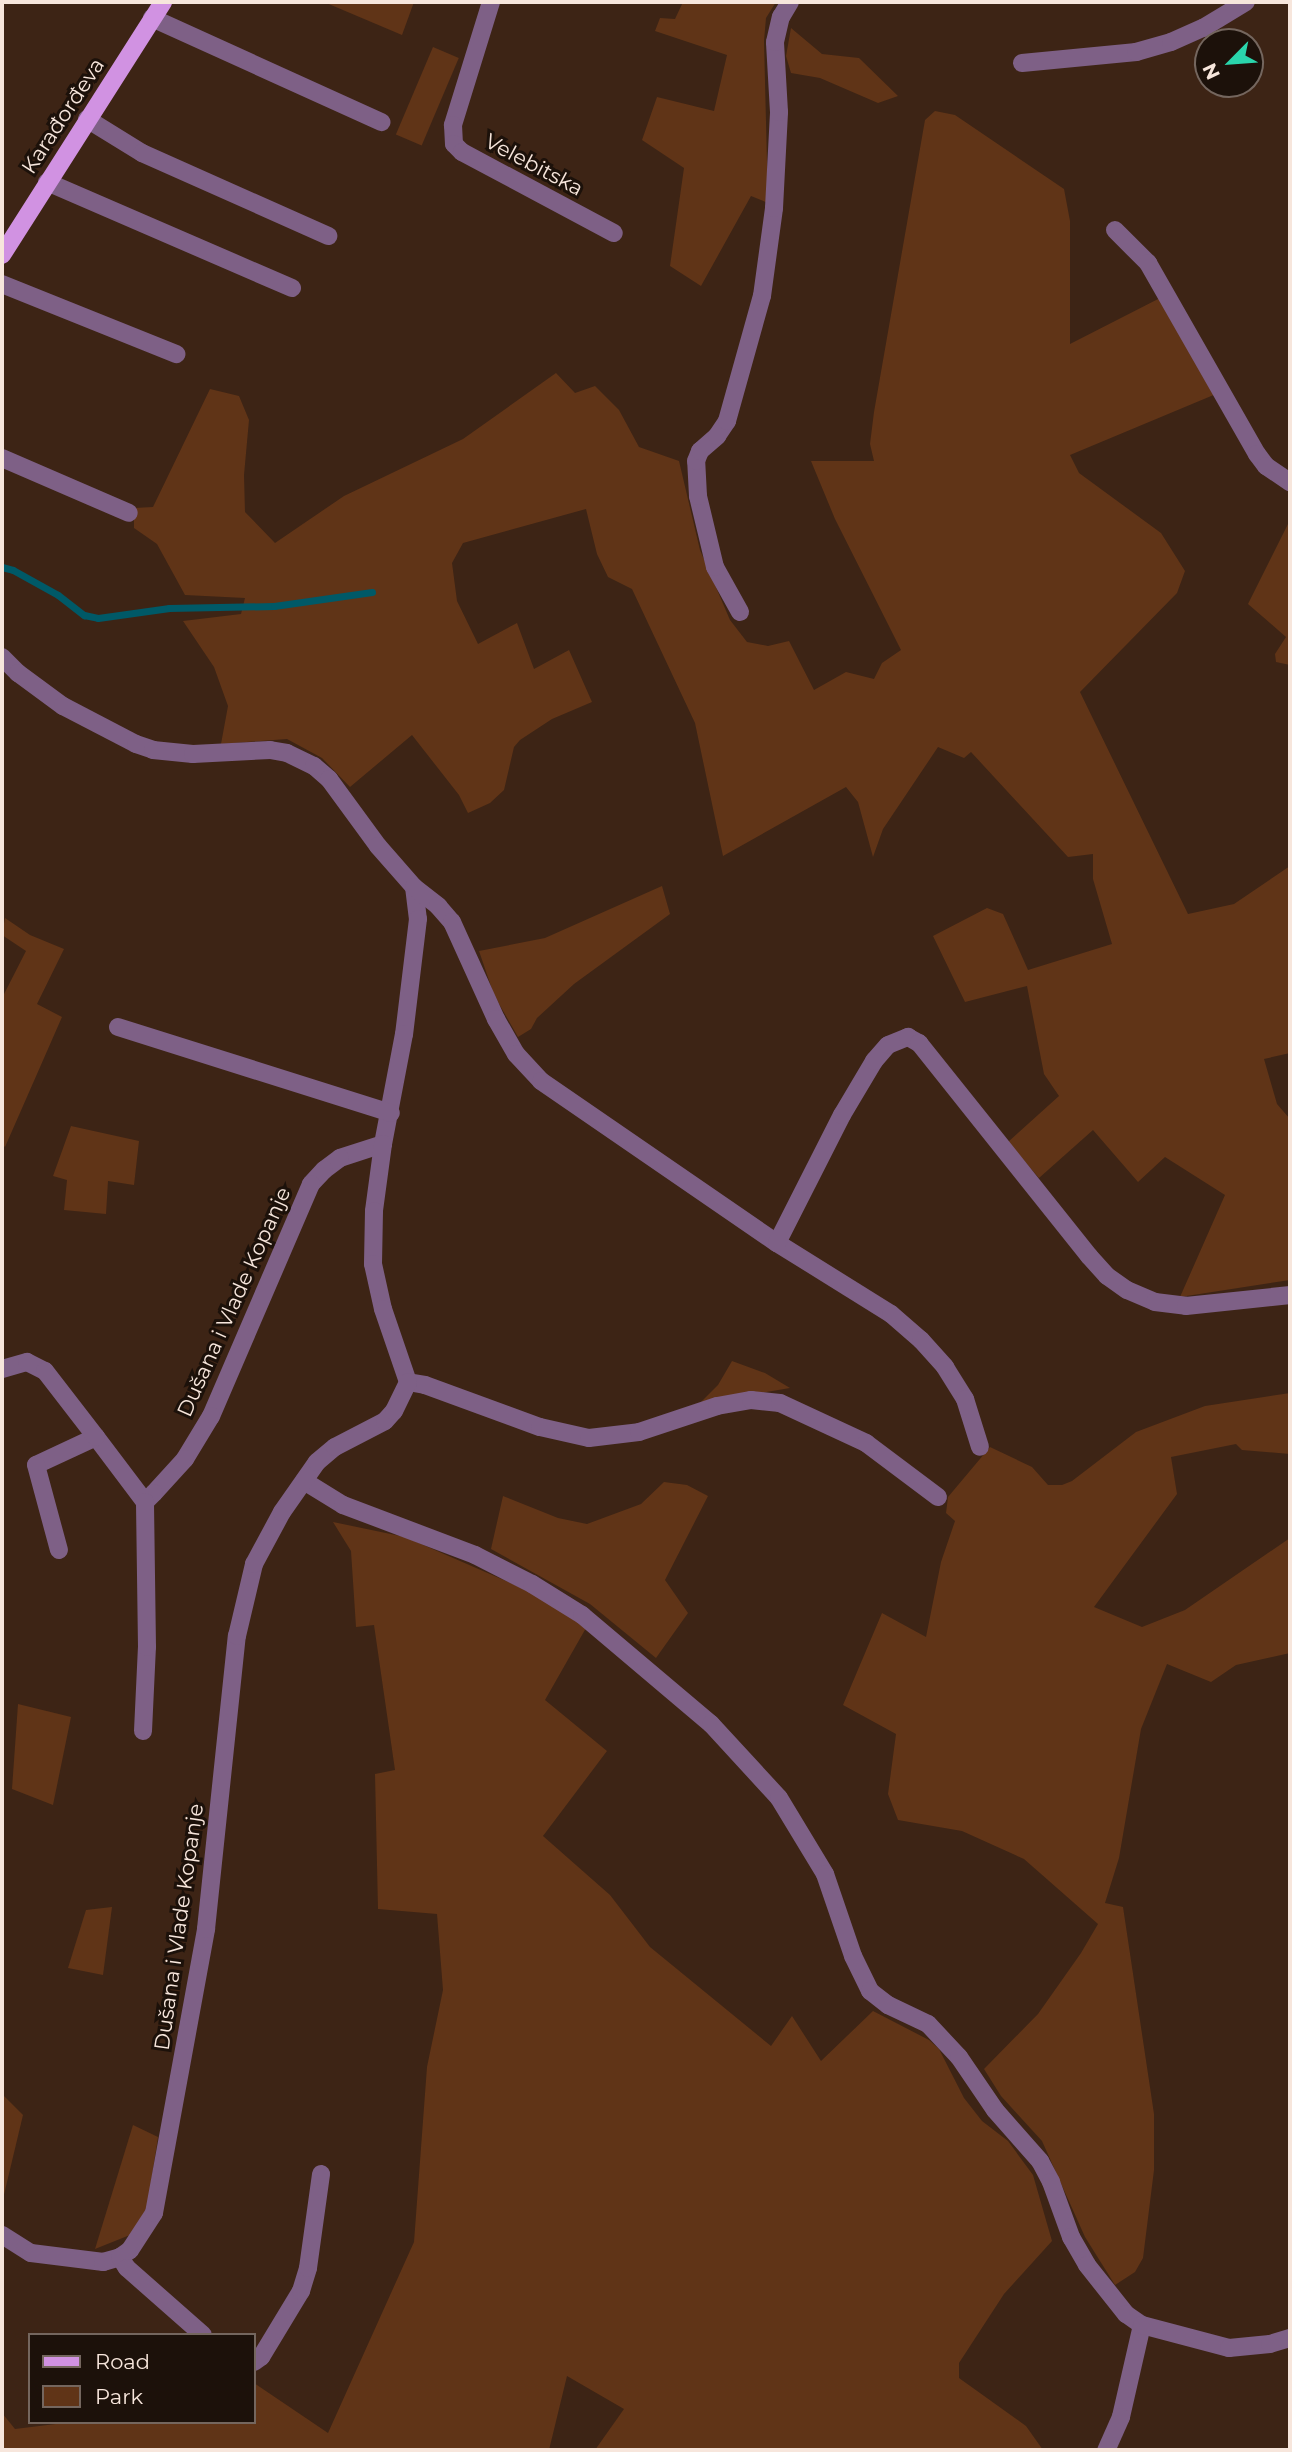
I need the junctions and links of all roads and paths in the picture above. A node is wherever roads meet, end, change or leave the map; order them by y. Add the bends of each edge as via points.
1 (163, 2) edge
2 (491, 2) edge
3 (790, 2) edge
4 (1246, 2) edge
5 (152, 18) junction
6 (1022, 63) dead end
7 (87, 119) junction
8 (381, 122) dead end
9 (47, 182) junction
10 (1115, 230) dead end
11 (614, 233) dead end
12 (328, 236) dead end
13 (2, 255) edge
14 (2, 284) edge
15 (292, 288) dead end
16 (176, 354) dead end
17 (2, 458) edge
18 (1290, 482) edge
19 (129, 513) dead end
20 (740, 611) dead end
21 (2, 657) edge
22 (415, 887) junction
23 (118, 1027) dead end
24 (391, 1113) junction
25 (383, 1144) junction
26 (777, 1243) junction
27 (1290, 1295) edge
28 (2, 1369) edge
29 (408, 1382) junction
30 (96, 1437) junction
31 (980, 1447) dead end
32 (304, 1481) junction
33 (938, 1497) dead end
34 (145, 1502) junction
35 (59, 1550) dead end
36 (143, 1731) dead end
37 (321, 2174) dead end
38 (2, 2235) edge
39 (120, 2257) junction
40 (1142, 2325) junction
41 (201, 2333) edge
42 (1290, 2337) edge
43 (256, 2361) edge
44 (1106, 2450) edge

1 - 5 main road, Karađorđeva
2 - 11 street, Velebitska via 453,125 454,144
3 - 20 street via 775,42 779,112 775,208 762,296 727,421 696,461 698,496 715,568
4 - 6 street via 1171,43 1136,52
5 - 7 main road, Karađorđeva
5 - 8 street
7 - 9 main road, Karađorđeva
7 - 12 street via 142,153
9 - 13 main road, Karađorđeva
9 - 15 street
10 - 18 street via 1148,263 1257,454 1271,471
14 - 16 street
17 - 19 street
21 - 22 street via 64,706 153,750 193,754 270,750 307,762 329,779
22 - 24 street via 415,955
22 - 26 street via 452,922 496,1019 516,1054 541,1081
23 - 24 street
24 - 25 street
25 - 29 street via 374,1211 374,1271
25 - 34 street, Dušana i Vlade Kopanje via 340,1158 311,1184 211,1416 186,1459
26 - 27 street via 874,1061 888,1045 908,1037 919,1043 1088,1256 1127,1290 1155,1302 1186,1306
26 - 31 street via 891,1314 921,1339 965,1399
28 - 30 street via 27,1362 45,1371
29 - 32 street, Dušana i Vlade Kopanje via 384,1421 335,1447
29 - 33 street via 540,1427 589,1438 639,1432 717,1406 751,1400 773,1402 866,1443
30 - 34 street
30 - 35 street via 36,1465
32 - 39 street, Dušana i Vlade Kopanje via 261,1547 244,1599 206,1929 171,2127 154,2213 130,2250
32 - 40 street via 343,1506 475,1555 572,1609 711,1724 748,1761 779,1798 825,1874 870,1991 928,2024 959,2057 995,2110 1040,2161 1087,2265 1126,2314
34 - 36 street
37 - 43 street via 301,2291
38 - 39 street via 46,2256 103,2262
39 - 41 street
40 - 42 street via 1229,2348
40 - 44 street via 1121,2417

